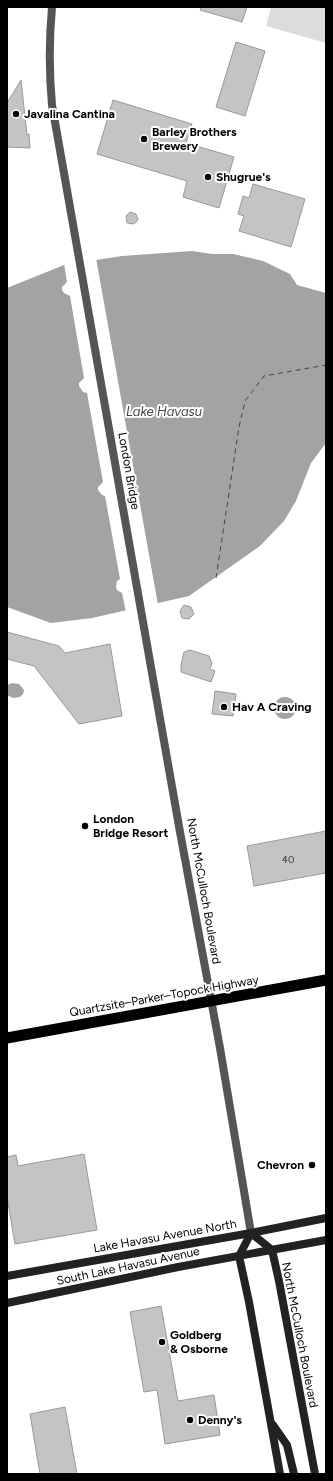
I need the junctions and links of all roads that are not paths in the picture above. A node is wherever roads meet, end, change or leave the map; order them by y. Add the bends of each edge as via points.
1 (52, 7) edge
2 (161, 719) joint
3 (326, 980) edge
4 (7, 1038) edge
5 (326, 1218) edge
6 (251, 1233) junction
7 (326, 1240) edge
8 (272, 1250) junction
9 (239, 1256) junction
10 (7, 1276) edge
11 (7, 1303) edge
12 (271, 1423) junction
13 (280, 1474) edge
14 (294, 1474) edge
15 (314, 1474) edge

1 - 2 street, London Bridge via 49,36 52,105
2 - 6 street, North McCulloch Boulevard
3 - 4 highway, Quartzsite–Parker–Topock Highway
5 - 6 main road, Lake Havasu Avenue North
6 - 8 main road, North McCulloch Boulevard
6 - 9 main road
6 - 10 main road, Lake Havasu Avenue North
7 - 8 main road
8 - 9 main road, South Lake Havasu Avenue
8 - 15 main road, North McCulloch Boulevard
9 - 11 main road, South Lake Havasu Avenue
9 - 12 main road
12 - 13 main road
12 - 14 main road via 287,1445

